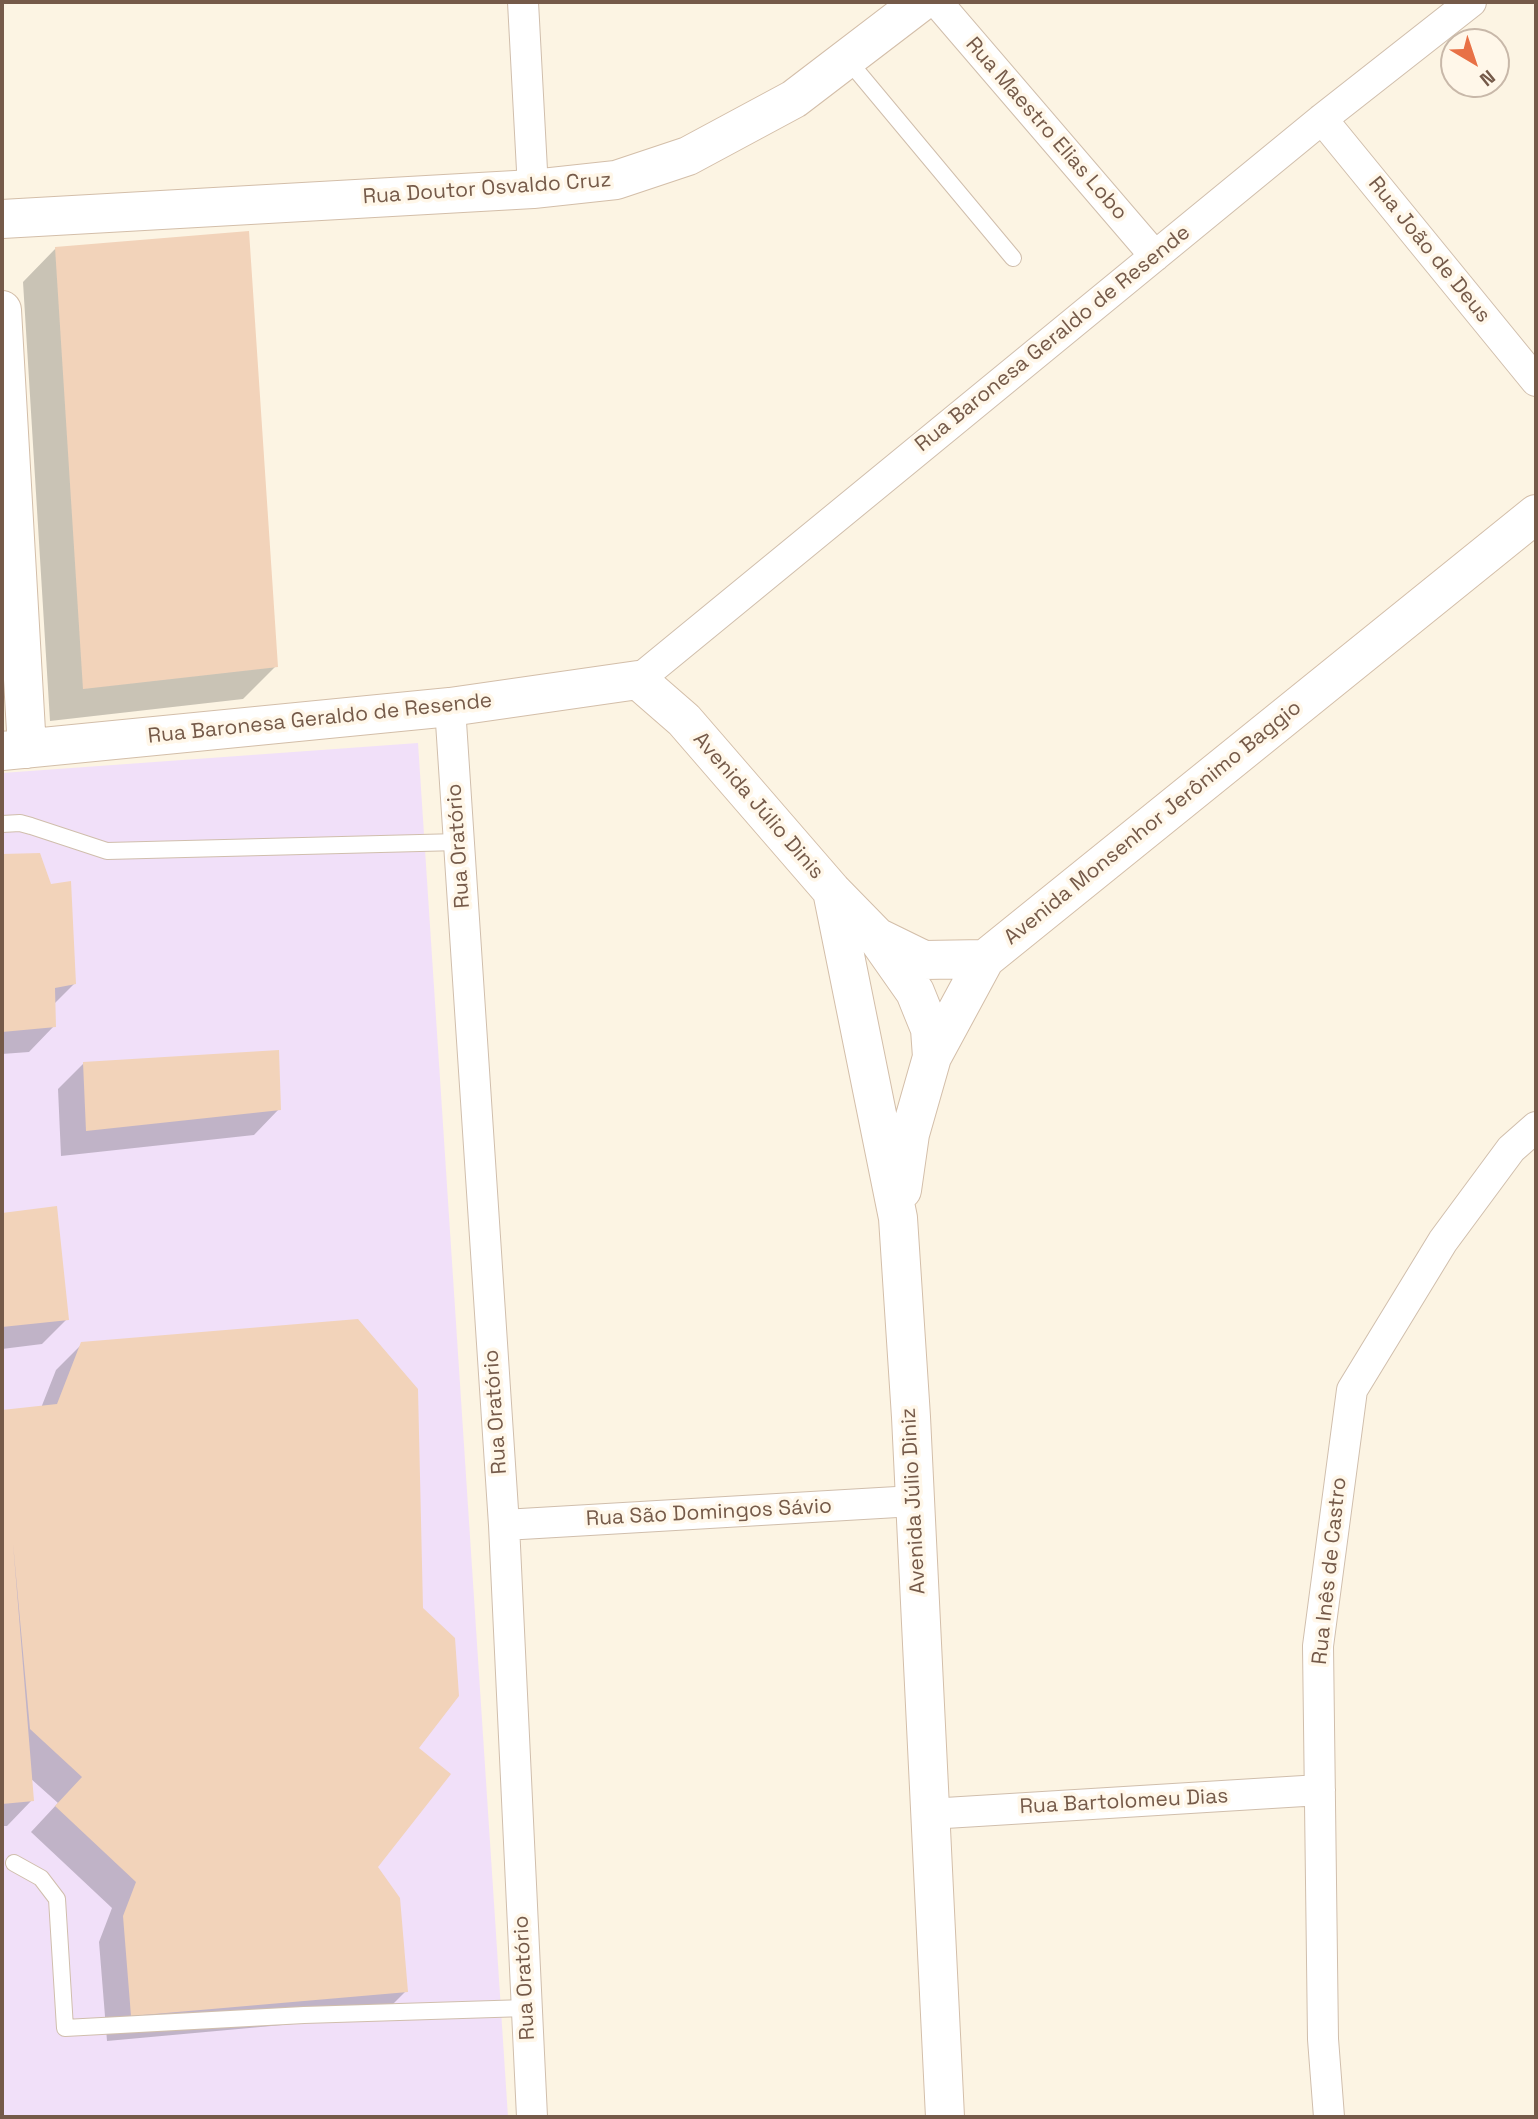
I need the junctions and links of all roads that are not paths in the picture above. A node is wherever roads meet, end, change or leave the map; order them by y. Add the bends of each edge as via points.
1 (523, 2) edge
2 (921, 2) edge
3 (937, 2) edge
4 (1471, 2) edge
5 (847, 59) junction
6 (1322, 119) junction
7 (533, 189) junction
8 (2, 219) edge
9 (1155, 256) junction
10 (1013, 258) dead end
11 (2, 310) edge
12 (1536, 381) edge
13 (1536, 514) edge
14 (638, 680) junction
15 (450, 707) junction
16 (15, 750) edge
17 (2, 824) edge
18 (459, 842) junction
19 (832, 891) junction
20 (875, 935) junction
21 (985, 959) junction
22 (932, 1057) junction
23 (1536, 1127) edge
24 (898, 1218) junction
25 (914, 1502) junction
26 (503, 1524) junction
27 (1320, 1790) junction
28 (929, 1814) junction
29 (14, 1863) dead end
30 (527, 2008) junction
31 (943, 2115) edge
32 (532, 2117) edge
33 (1329, 2117) edge

1 - 7 street
2 - 5 main road, Rua Doutor Osvaldo Cruz
3 - 9 street, Rua Maestro Elias Lobo
4 - 6 street, Rua Baronesa Geraldo de Resende
5 - 7 main road, Rua Doutor Osvaldo Cruz via 794,99 688,156 616,180
5 - 10 lane
6 - 9 street, Rua Baronesa Geraldo de Resende
6 - 12 street, Rua João de Deus
7 - 8 main road, Rua Doutor Osvaldo Cruz
9 - 14 street, Rua Baronesa Geraldo de Resende
11 - 16 main road
13 - 21 main road, Avenida Monsenhor Jerônimo Baggio
14 - 15 main road, Rua Baronesa Geraldo de Resende
14 - 19 main road, Avenida Júlio Dinis via 684,720
15 - 16 main road, Rua Baronesa Geraldo de Resende
15 - 18 street, Rua Oratório
17 - 18 lane via 32,826 107,851
18 - 26 street, Rua Oratório
19 - 20 main road, Avenida Júlio Dinis
19 - 24 main road, Avenida Júlio Diniz
20 - 21 main road via 924,960
20 - 22 main road via 915,992 930,1029
21 - 22 main road, Avenida Monsenhor Jerônimo Baggio
22 - 24 main road, Avenida Monsenhor Jerônimo Baggio via 910,1134
23 - 27 street, Rua Inês de Castro via 1511,1149 1443,1241 1352,1391 1318,1646
24 - 25 main road, Avenida Júlio Diniz
25 - 26 street, Rua São Domingos Sávio
25 - 28 main road, Avenida Júlio Diniz
26 - 30 street, Rua Oratório
27 - 28 street, Rua Bartolomeu Dias
27 - 33 street, Rua Inês de Castro via 1323,2039
28 - 31 main road, Avenida Júlio Diniz
29 - 30 lane via 41,1878 57,1899 65,2028
30 - 32 street, Rua Oratório

